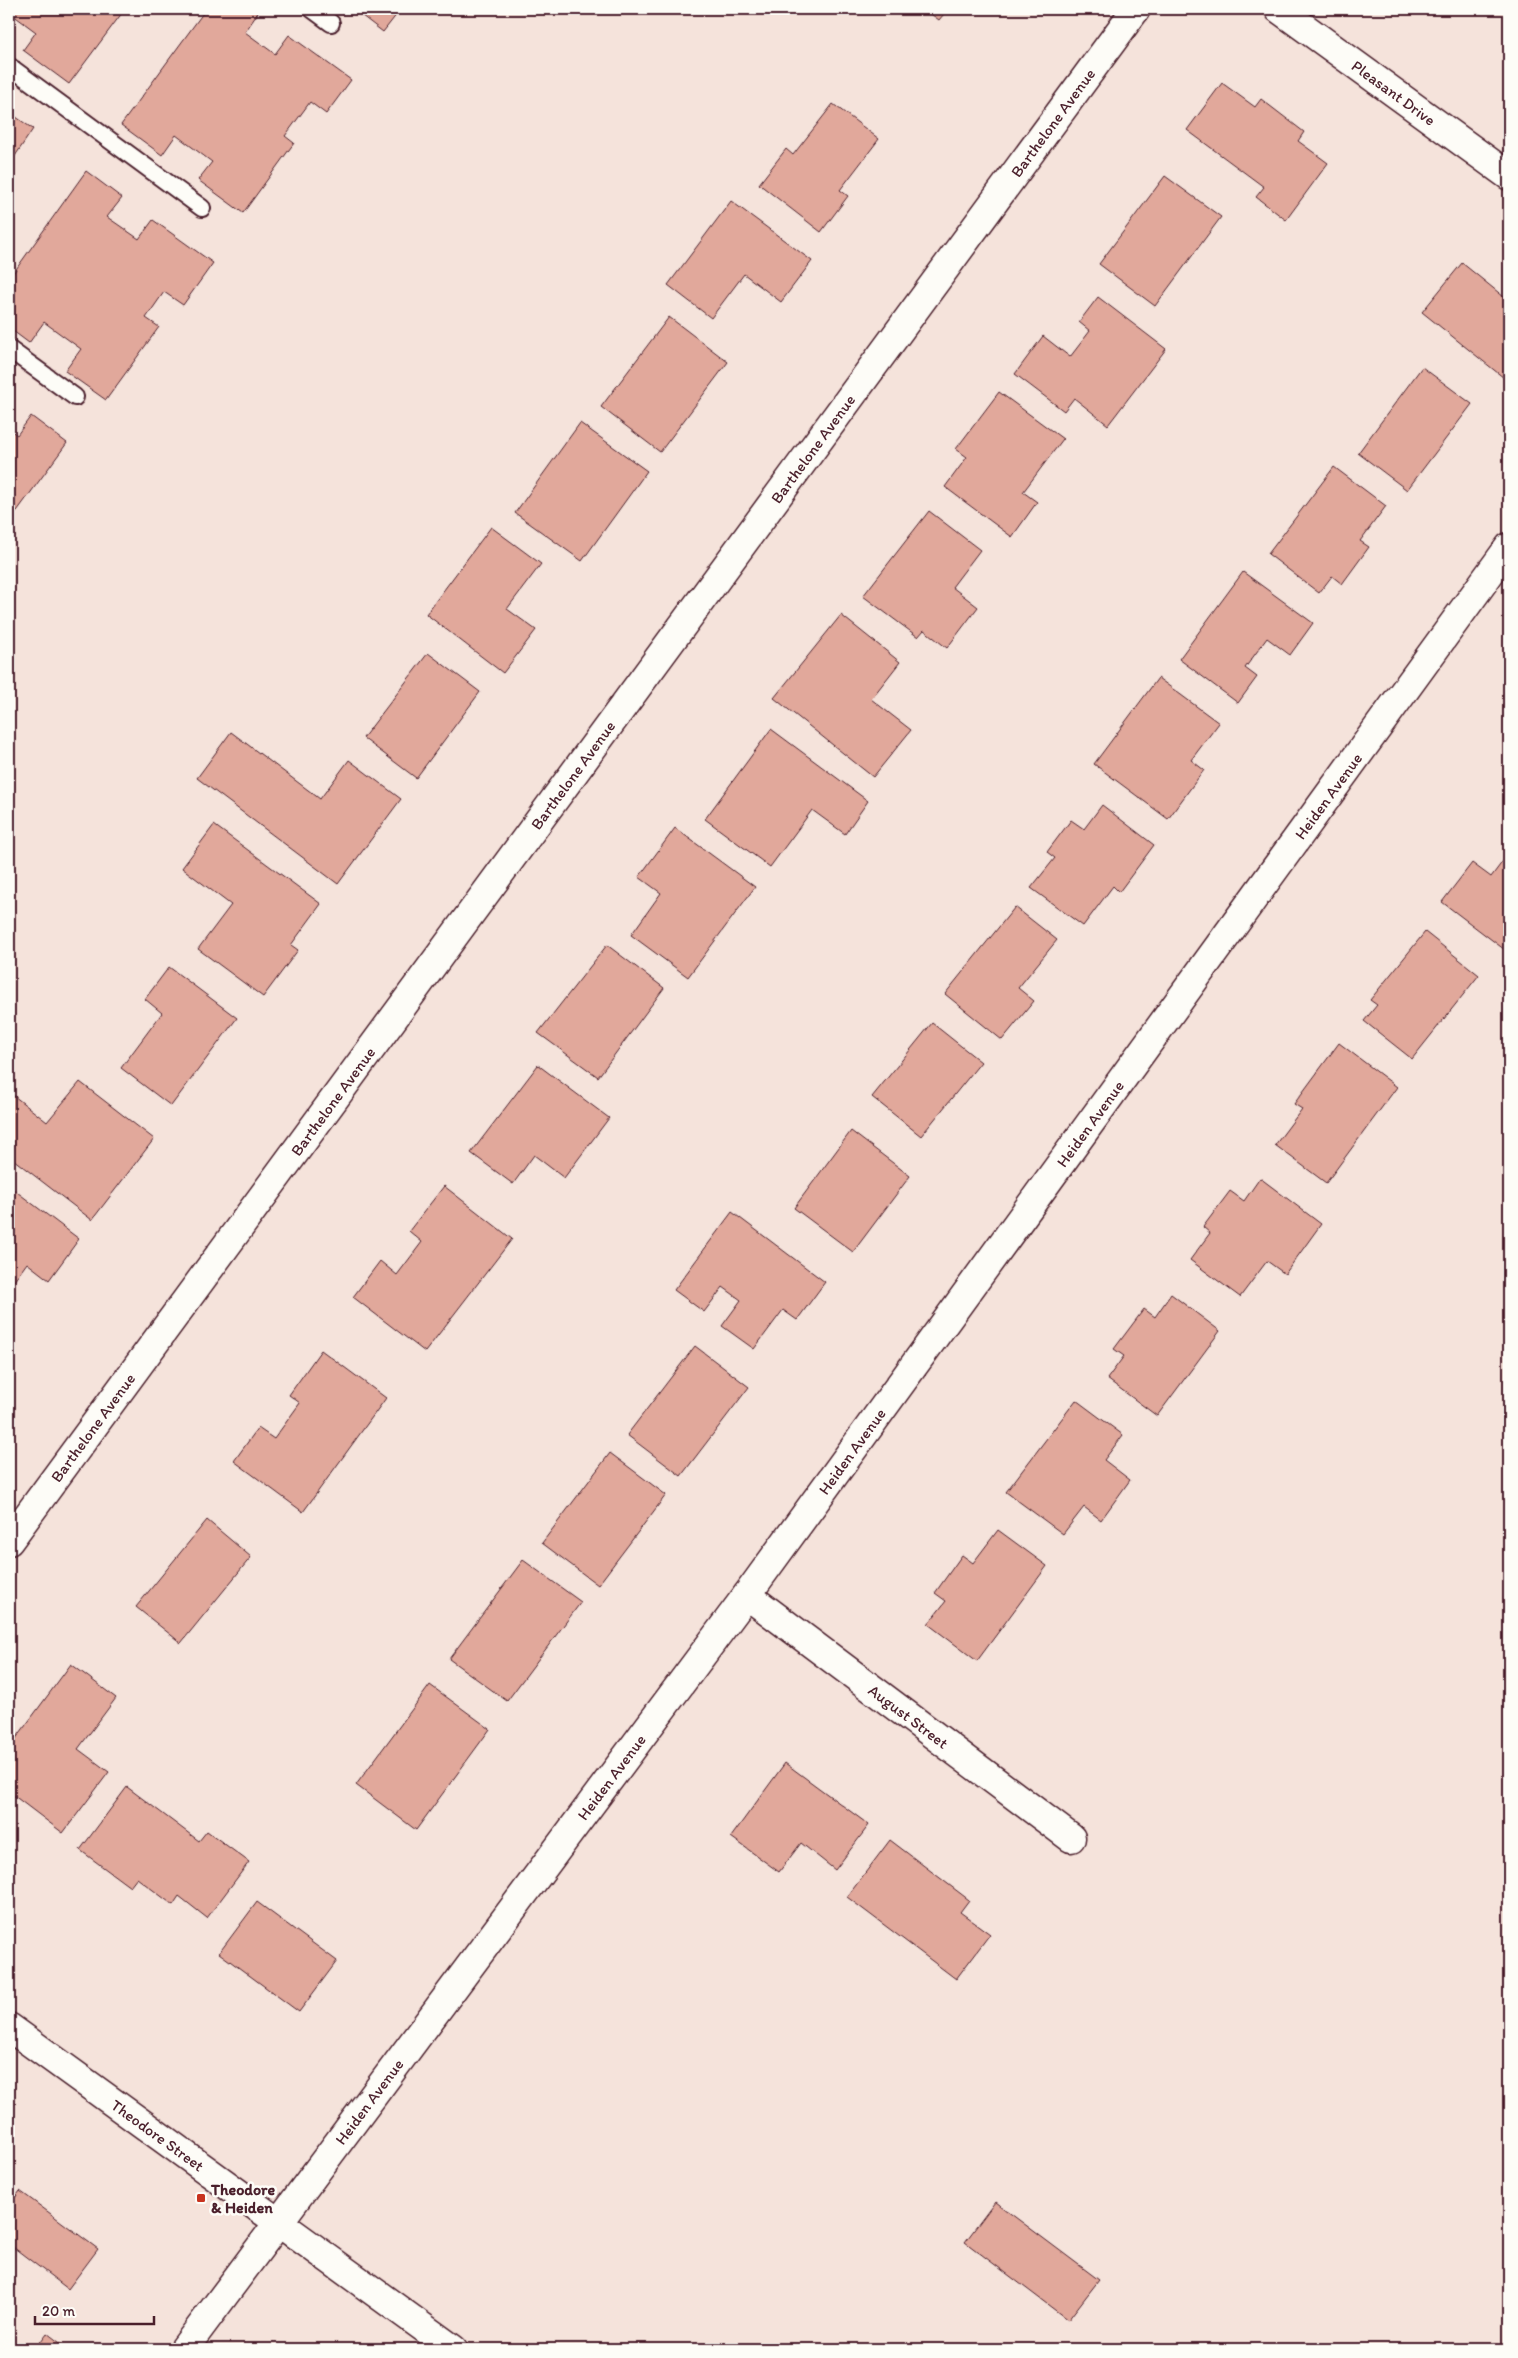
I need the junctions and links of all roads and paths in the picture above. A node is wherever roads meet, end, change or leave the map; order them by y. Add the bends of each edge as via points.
1 (312, 9) edge
2 (1136, 9) edge
3 (1279, 9) edge
4 (331, 23) dead end
5 (9, 66) edge
6 (1509, 176) edge
7 (202, 208) dead end
8 (9, 349) edge
9 (75, 398) dead end
10 (1509, 547) edge
11 (9, 1541) edge
12 (747, 1595) junction
13 (1071, 1838) dead end
14 (9, 2027) edge
15 (278, 2222) junction
16 (184, 2349) edge
17 (453, 2349) edge

1 - 4 lane
2 - 11 street, Barthelone Avenue
3 - 6 street, Pleasant Drive
5 - 7 lane
8 - 9 lane
10 - 12 street, Heiden Avenue
12 - 13 street, August Street
12 - 15 street, Heiden Avenue
14 - 15 street, Theodore Street
15 - 16 street, Heiden Avenue
15 - 17 street, Theodore Street

